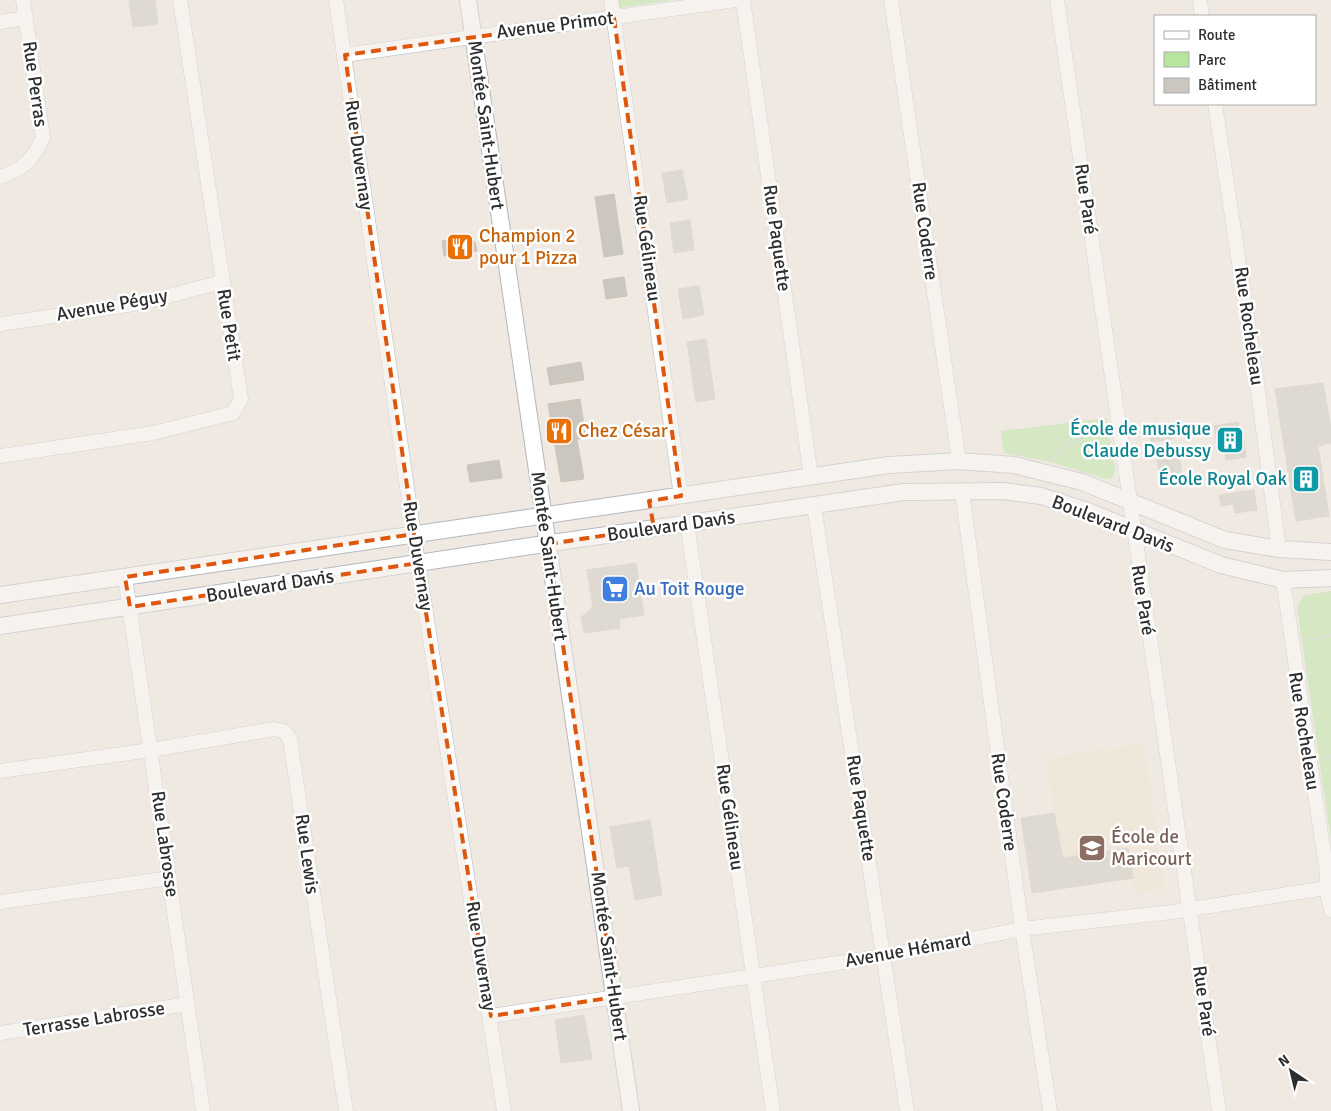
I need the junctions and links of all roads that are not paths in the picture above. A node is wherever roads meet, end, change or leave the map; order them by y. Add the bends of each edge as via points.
1 (22, 0) edge
2 (180, 0) edge
3 (336, 0) edge
4 (468, 0) edge
5 (612, 0) edge
6 (736, 0) edge
7 (743, 0) edge
8 (891, 0) edge
9 (1057, 0) edge
10 (1200, 0) edge
11 (1202, 15) edge
12 (25, 18) junction
13 (614, 18) junction
14 (0, 22) edge
15 (473, 36) junction
16 (345, 55) junction
17 (1215, 105) edge
18 (0, 177) edge
19 (222, 282) junction
20 (0, 324) edge
21 (0, 456) edge
22 (960, 461) junction
23 (811, 477) junction
24 (962, 492) junction
25 (682, 496) junction
26 (649, 501) junction
27 (1130, 501) junction
28 (814, 506) junction
29 (543, 516) junction
30 (687, 523) junction
31 (654, 528) junction
32 (1133, 530) junction
33 (414, 534) junction
34 (548, 544) junction
35 (1278, 550) junction
36 (1331, 552) edge
37 (418, 563) junction
38 (125, 577) junction
39 (1331, 578) edge
40 (1283, 580) junction
41 (0, 595) edge
42 (130, 607) junction
43 (0, 626) edge
44 (151, 750) junction
45 (0, 771) edge
46 (170, 878) junction
47 (1326, 888) junction
48 (0, 902) edge
49 (1191, 909) junction
50 (1331, 910) edge
51 (1022, 930) junction
52 (884, 956) junction
53 (752, 976) junction
54 (615, 997) junction
55 (188, 1004) junction
56 (491, 1016) junction
57 (0, 1033) edge
58 (203, 1111) edge
59 (346, 1111) edge
60 (504, 1111) edge
61 (631, 1111) edge
62 (773, 1111) edge
63 (907, 1111) edge
64 (1050, 1111) edge
65 (1219, 1111) edge

1 - 12 street, Rue Perras
2 - 19 street, Rue Petit
3 - 16 street, Rue Duvernay
4 - 15 street, Montée Saint-Hubert
5 - 13 street, Rue Gélineau
6 - 13 street, Avenue Primot
7 - 23 street, Rue Paquette
8 - 22 street, Rue Coderre
9 - 27 street, Rue Paré
10 - 11 street
12 - 14 street
12 - 18 street, Rue Perras via 43,138 29,161 19,170
13 - 15 street, Avenue Primot
13 - 25 street, Rue Gélineau
15 - 16 street, Avenue Primot
15 - 29 street, Montée Saint-Hubert
16 - 33 street, Rue Duvernay
17 - 35 street, Rue Rocheleau via 1259,391
19 - 20 street, Avenue Péguy via 142,303
19 - 21 street, Rue Petit via 241,399 233,413 153,433
22 - 23 street, Boulevard Davis via 889,465
22 - 27 street, Boulevard Davis via 1039,470 1082,482
23 - 25 street, Boulevard Davis
24 - 28 street, Boulevard Davis via 904,492
24 - 32 street, Boulevard Davis via 1003,491 1041,496
24 - 51 street, Rue Coderre
25 - 26 street, Boulevard Davis
26 - 29 street, Boulevard Davis
26 - 31 street
27 - 32 street, Rue Paré
27 - 35 street, Boulevard Davis via 1225,540
28 - 30 street, Boulevard Davis
28 - 52 street, Rue Paquette
29 - 33 street, Boulevard Davis
29 - 34 street, Montée Saint-Hubert
30 - 31 street, Boulevard Davis
30 - 53 street, Rue Gélineau
31 - 34 street, Boulevard Davis
32 - 40 street, Boulevard Davis via 1221,566
32 - 49 street, Rue Paré
33 - 37 street, Rue Duvernay
33 - 38 street, Boulevard Davis
34 - 37 street, Boulevard Davis
34 - 54 street, Montée Saint-Hubert
35 - 36 street, Boulevard Davis
37 - 42 street, Boulevard Davis
37 - 56 street, Rue Duvernay
38 - 41 street, Boulevard Davis
38 - 42 street, Rue Labrosse
39 - 40 street, Boulevard Davis
40 - 47 street, Rue Rocheleau via 1327,874
42 - 43 street, Boulevard Davis
42 - 44 street, Rue Labrosse
44 - 45 street
44 - 46 street, Rue Labrosse
44 - 59 street, Rue Lewis via 274,730 284,731 290,739
46 - 48 street
46 - 55 street, Rue Labrosse
47 - 49 street, Avenue Hémard
47 - 50 street, Rue Rocheleau
49 - 51 street, Avenue Hémard
49 - 65 street, Rue Paré
51 - 52 street, Avenue Hémard
51 - 64 street, Rue Coderre
52 - 53 street, Avenue Hémard
52 - 63 street, Rue Paquette
53 - 54 street, Avenue Hémard
53 - 62 street, Rue Gélineau
54 - 56 street, Avenue Hémard
54 - 61 street, Montée Saint-Hubert
55 - 57 street, Terrasse Labrosse
55 - 58 street, Rue Labrosse
56 - 60 street, Rue Duvernay

